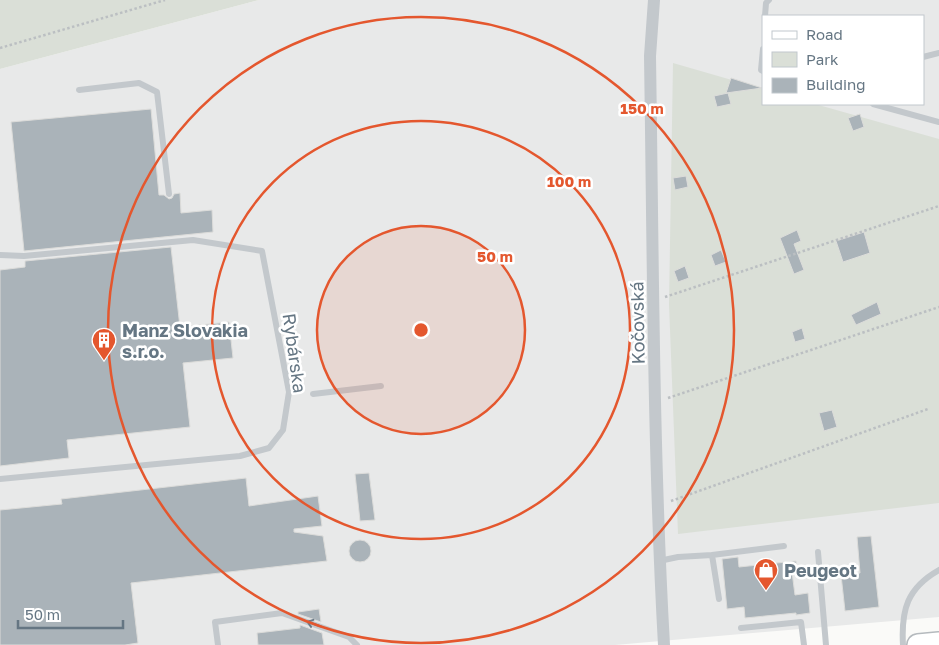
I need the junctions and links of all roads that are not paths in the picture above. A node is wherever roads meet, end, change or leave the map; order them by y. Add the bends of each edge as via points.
1 (654, 0) edge
2 (769, 0) edge
3 (765, 15) edge
4 (939, 53) edge
5 (924, 57) edge
6 (79, 90) dead end
7 (877, 105) edge
8 (939, 122) edge
9 (169, 194) dead end
10 (0, 255) edge
11 (381, 386) dead end
12 (313, 394) dead end
13 (0, 479) edge
14 (784, 546) dead end
15 (818, 552) dead end
16 (712, 555) junction
17 (659, 561) junction
18 (939, 570) edge
19 (719, 599) dead end
20 (741, 628) dead end
21 (939, 643) edge
22 (218, 645) edge
23 (357, 645) edge
24 (664, 645) edge
25 (804, 645) edge
26 (826, 645) edge
27 (903, 645) edge
28 (918, 645) edge

1 - 17 street, Kočovská via 650,56
2 - 3 lane
4 - 5 lane
6 - 9 lane via 139,83 157,92
7 - 8 lane
10 - 13 lane, Rybárska via 24,256 174,239 262,251 289,392 283,430 269,448 240,456
11 - 12 lane
14 - 16 lane
15 - 26 lane
16 - 17 lane
16 - 19 lane
17 - 24 street, Kočovská
18 - 27 lane via 926,578 911,595 904,611
20 - 25 lane via 802,622
21 - 28 main road
23 -> 22 lane via 349,636 282,613 215,622

